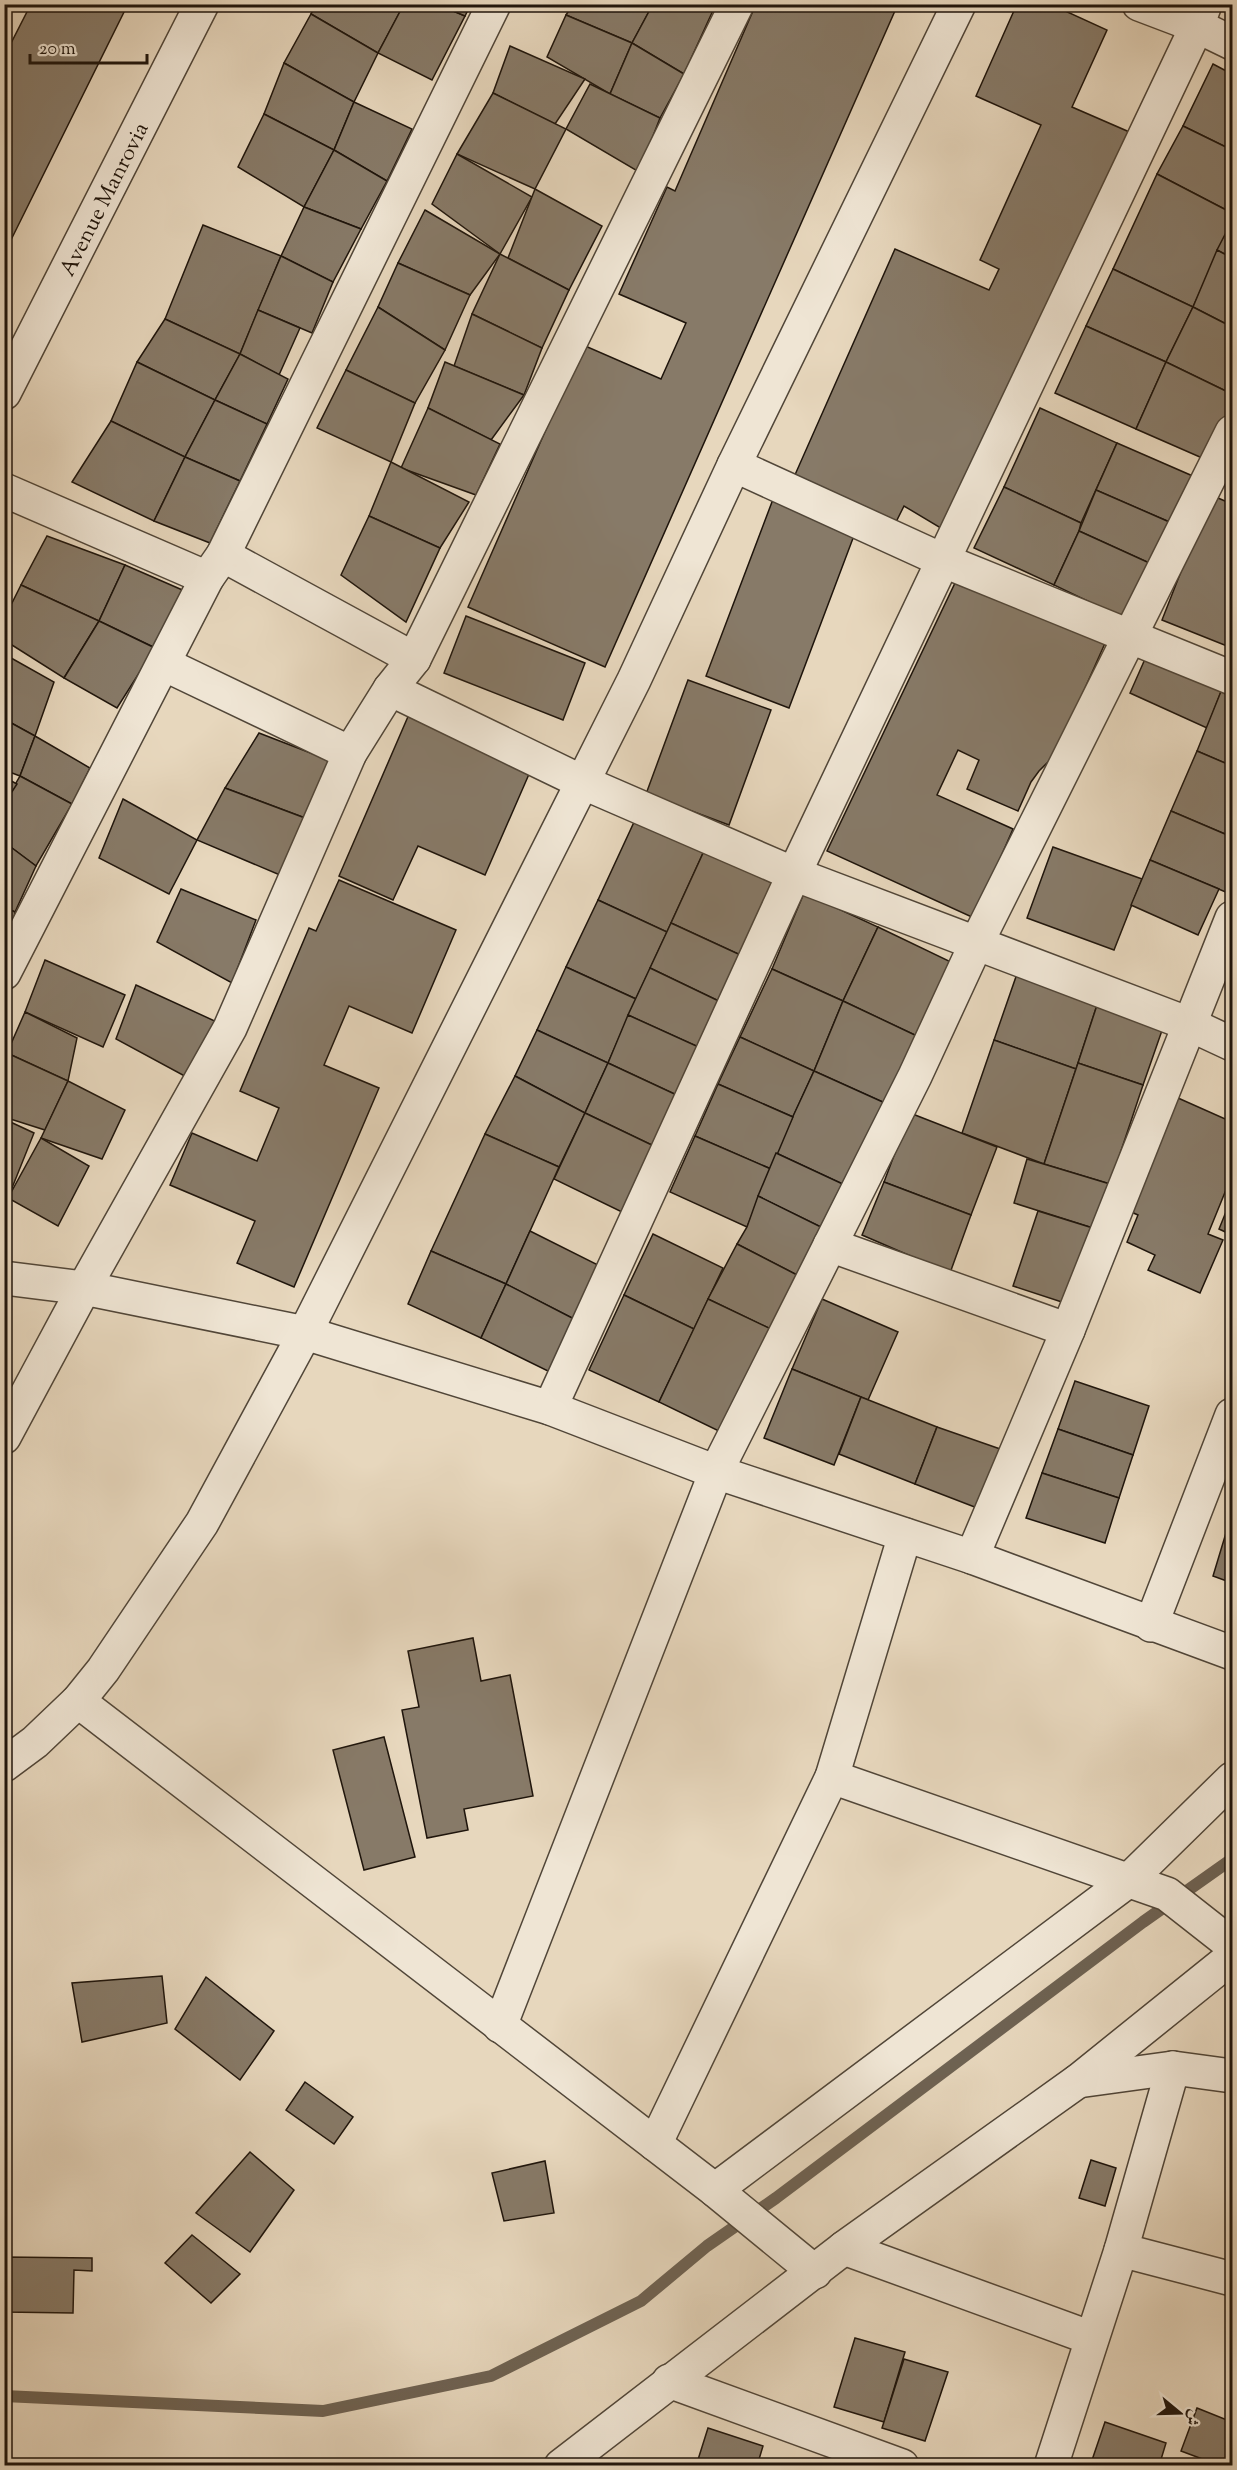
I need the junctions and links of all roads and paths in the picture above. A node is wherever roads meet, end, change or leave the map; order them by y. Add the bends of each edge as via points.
1 (202, 4) edge
2 (494, 4) edge
3 (737, 4) edge
4 (958, 4) edge
5 (1139, 4) edge
6 (1201, 15) edge
7 (1233, 43) edge
8 (4, 393) edge
9 (1233, 432) edge
10 (734, 465) junction
11 (4, 490) edge
12 (942, 560) junction
13 (215, 566) junction
14 (1131, 637) junction
15 (414, 659) junction
16 (164, 664) junction
17 (1233, 678) edge
18 (390, 689) junction
19 (350, 753) junction
20 (582, 782) junction
21 (794, 874) junction
22 (1233, 918) edge
23 (976, 944) junction
24 (4, 973) edge
25 (1190, 1024) junction
26 (1233, 1044) edge
27 (830, 1245) junction
28 (4, 1278) edge
29 (84, 1288) junction
30 (1068, 1330) junction
31 (306, 1333) junction
32 (550, 1408) junction
33 (1233, 1415) edge
34 (4, 1437) edge
35 (716, 1472) junction
36 (905, 1535) junction
37 (972, 1557) junction
38 (1151, 1625) junction
39 (1233, 1653) edge
40 (78, 1701) junction
41 (4, 1766) edge
42 (832, 1777) junction
43 (1233, 1779) edge
44 (1129, 1880) junction
45 (1221, 1937) edge
46 (1233, 1957) edge
47 (500, 2026) junction
48 (1173, 2068) junction
49 (1233, 2076) edge
50 (1078, 2081) junction
51 (655, 2144) junction
52 (724, 2197) junction
53 (844, 2248) junction
54 (1121, 2250) junction
55 (815, 2272) junction
56 (1233, 2279) edge
57 (1091, 2338) junction
58 (669, 2381) junction
59 (561, 2466) edge
60 (902, 2466) edge
61 (1051, 2466) edge

1 - 8 street, Avenue Manrovia
2 - 13 street
3 - 15 street
4 - 10 street
5 - 6 street
6 - 7 street
6 - 12 street
9 - 14 street
10 - 12 street
10 - 20 street
11 - 13 street
12 - 14 street
12 - 21 street
13 - 15 street
13 - 16 street
14 - 17 street
14 - 23 street
15 - 18 street
16 - 19 street
16 - 24 street
18 - 19 street
18 - 20 street
19 - 29 street via 230,1028
20 - 21 street
20 - 31 street
21 - 23 street
21 - 32 street
22 - 25 street
23 - 25 street
23 - 27 street
25 - 26 street
25 - 30 street
27 - 30 street
27 - 35 street
28 - 29 street
29 - 31 street
29 - 34 street
30 - 37 street
31 - 32 street
31 - 40 street via 202,1523
32 - 35 street
33 - 38 street
35 - 36 street
35 - 47 street
36 - 37 street
36 - 42 street
37 - 38 street
38 - 39 street
40 - 41 street
40 - 47 street
42 - 44 street
42 - 51 street
43 - 44 street
44 - 45 street via 1167,1894
44 - 52 street
46 - 50 street
47 - 51 street
48 - 49 street
48 - 50 street
48 - 54 street
50 - 53 street
51 - 52 street
52 - 55 street
53 - 55 street
53 - 57 street
54 - 56 street
54 - 57 street
55 - 58 street
57 - 61 street
58 - 59 street
58 - 60 street

